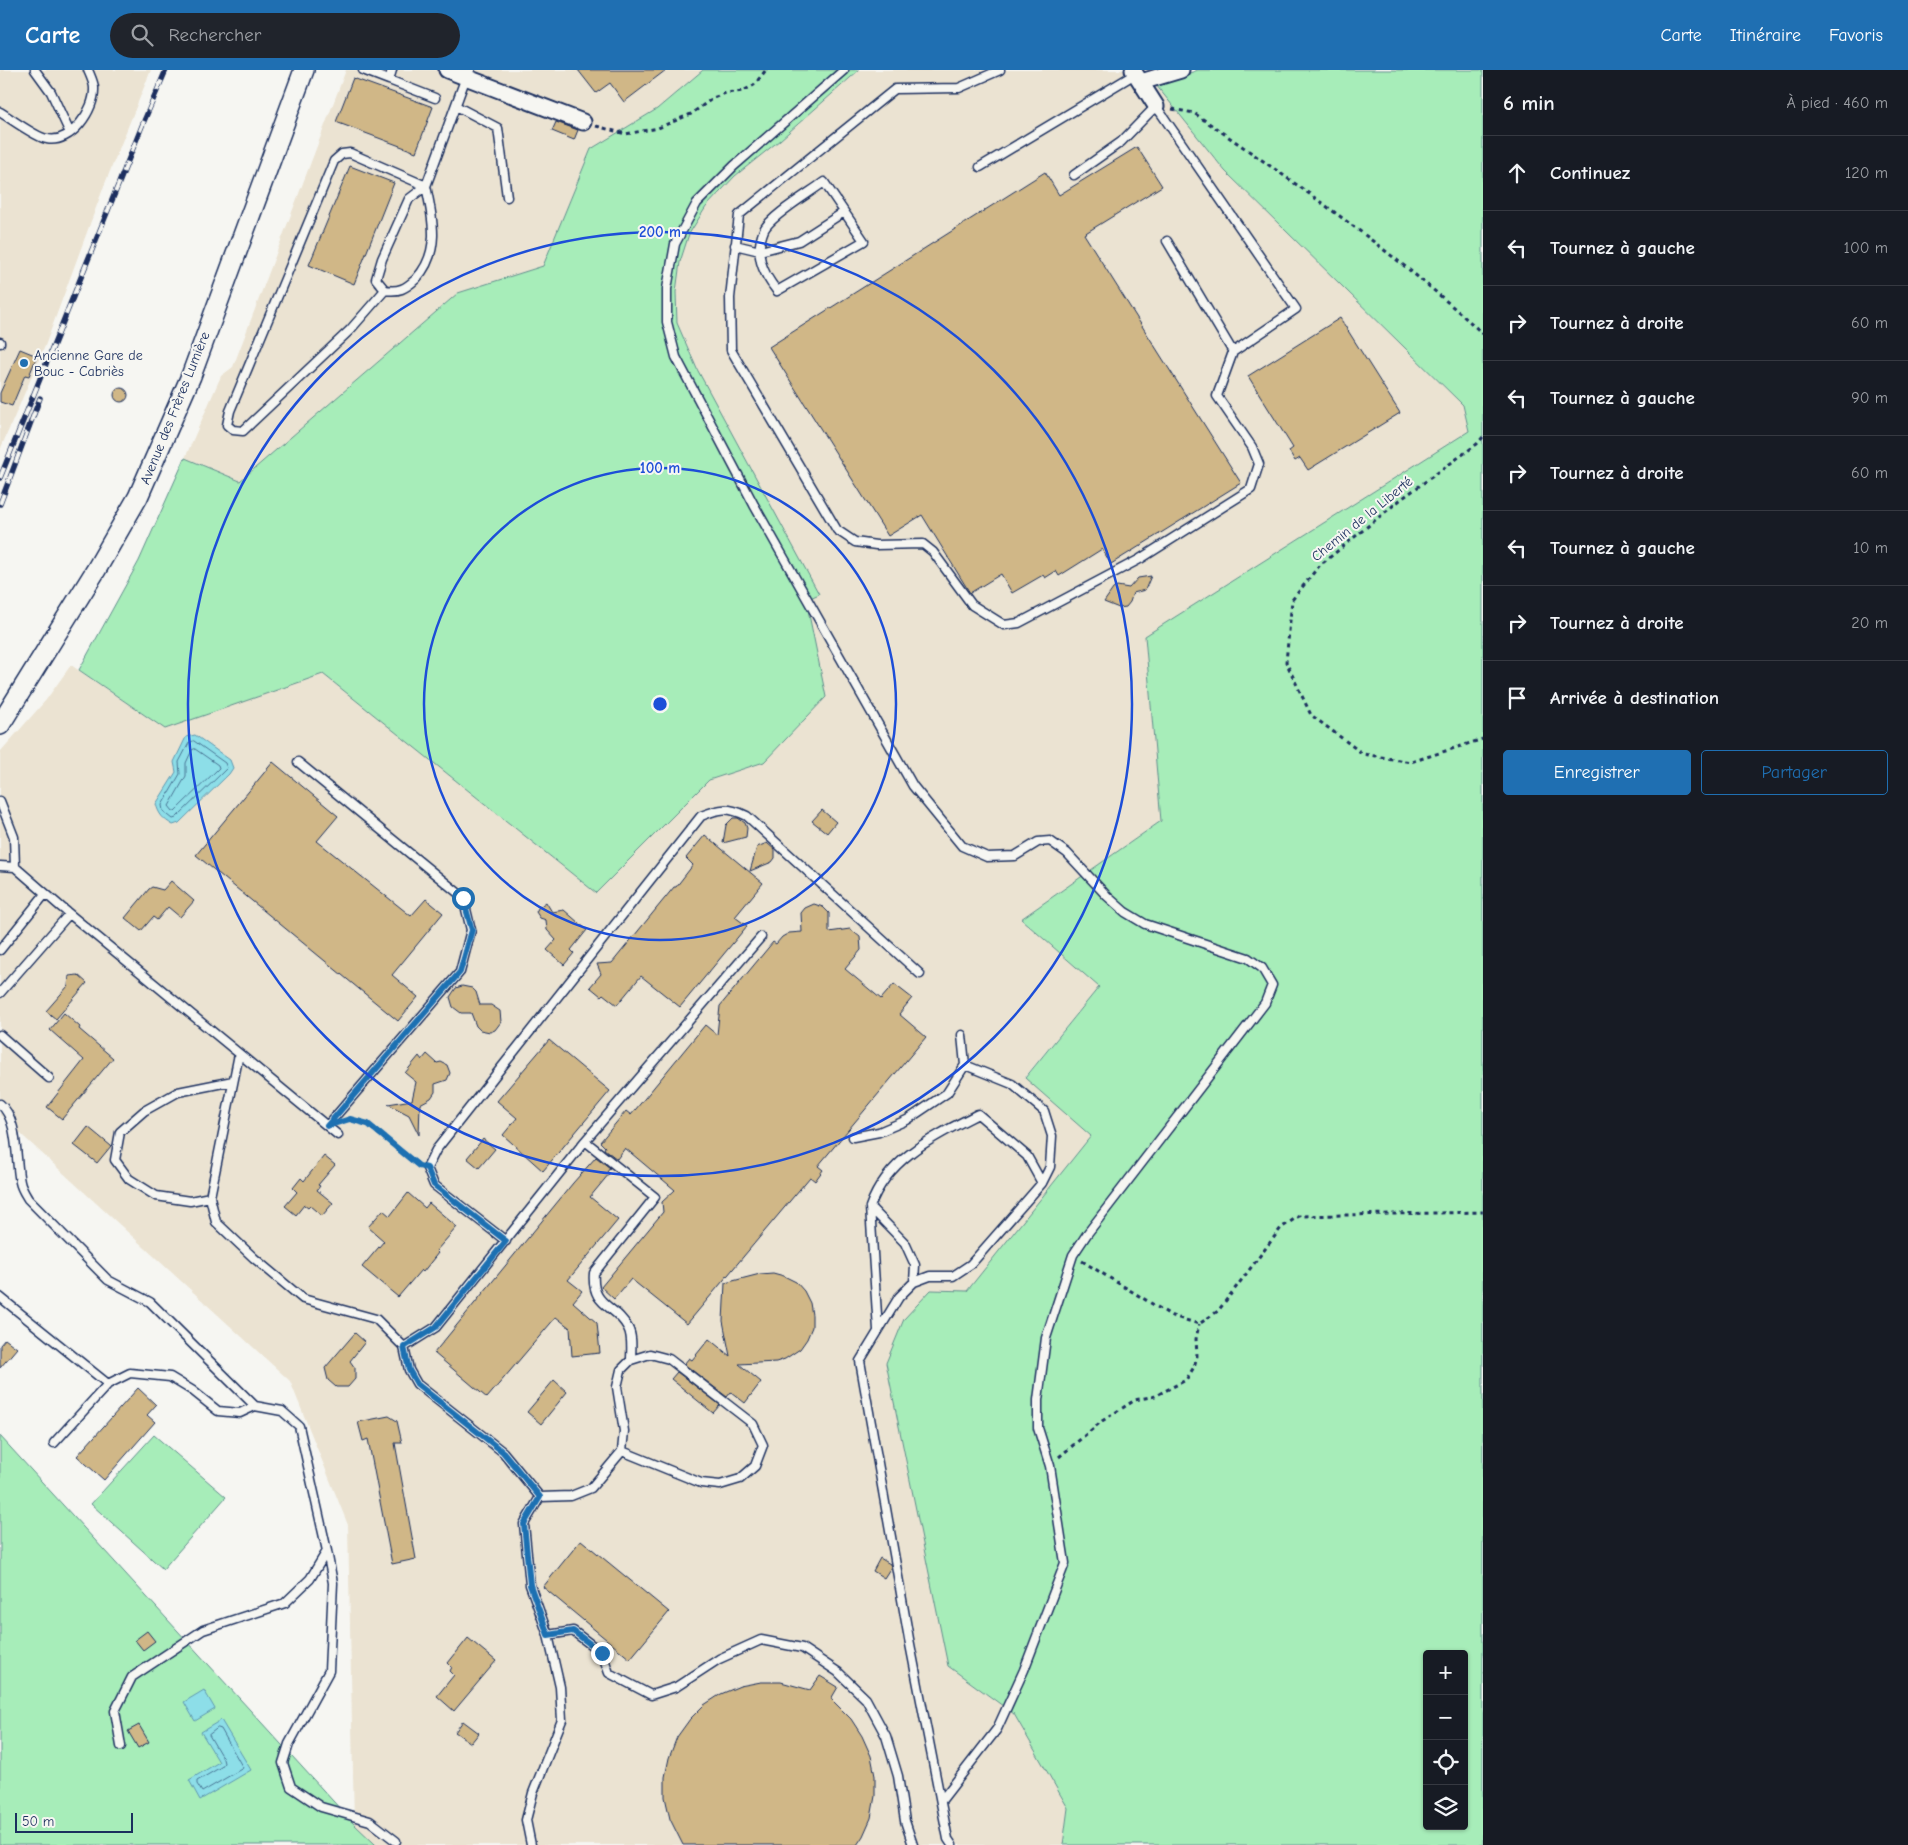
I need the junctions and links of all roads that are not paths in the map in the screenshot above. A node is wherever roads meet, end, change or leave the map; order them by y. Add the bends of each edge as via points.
1 (36, 70) edge
2 (88, 70) edge
3 (304, 70) edge
4 (362, 70) edge
5 (392, 70) edge
6 (447, 70) edge
7 (844, 70) edge
8 (1000, 70) edge
9 (1181, 70) edge
10 (468, 74) edge
11 (1136, 75) edge
12 (389, 80) junction
13 (435, 98) dead end
14 (456, 106) junction
15 (1156, 106) junction
16 (0, 112) edge
17 (583, 122) road end
18 (70, 133) junction
19 (980, 167) dead end
20 (1074, 175) dead end
21 (426, 186) junction
22 (507, 197) dead end
23 (844, 212) junction
24 (1167, 241) dead end
25 (735, 246) junction
26 (760, 251) junction
27 (385, 290) junction
28 (1233, 352) junction
29 (0, 725) edge
30 (298, 762) dead end
31 (0, 801) edge
32 (0, 866) edge
33 (16, 867) junction
34 (45, 894) junction
35 (69, 914) junction
36 (761, 937) dead end
37 (0, 950) edge
38 (920, 974) dead end
39 (0, 993) edge
40 (0, 1035) edge
41 (962, 1035) dead end
42 (239, 1054) junction
43 (965, 1065) junction
44 (49, 1078) dead end
45 (233, 1081) junction
46 (0, 1104) edge
47 (327, 1126) junction
48 (338, 1135) dead end
49 (853, 1137) dead end
50 (585, 1142) junction
51 (1042, 1183) junction
52 (210, 1197) junction
53 (870, 1207) junction
54 (506, 1241) junction
55 (914, 1282) junction
56 (0, 1297) edge
57 (878, 1330) junction
58 (404, 1347) junction
59 (632, 1360) junction
60 (108, 1384) junction
61 (255, 1406) junction
62 (54, 1443) dead end
63 (622, 1451) junction
64 (540, 1497) junction
65 (327, 1551) junction
66 (548, 1635) junction
67 (121, 1746) dead end
68 (941, 1801) junction
69 (396, 1841) dead end
70 (531, 1845) edge
71 (913, 1845) edge
72 (952, 1845) edge

1 - 18 lane via 51,92
2 - 18 lane via 95,88 90,109
3 - 29 street, Avenue des Frères Lumière via 191,376 138,497
4 - 12 lane
5 - 12 lane
6 - 10 street
7 - 68 lane via 734,166 697,203 675,244 666,289 667,322 676,357 758,514 913,786 962,846 987,857 1015,856 1038,842 1050,841 1068,853 1107,896 1132,916 1145,924 1248,958 1262,968 1272,985 1265,1003 1073,1255 1046,1338 1038,1400 1038,1428 1050,1466 1065,1563 1024,1670 997,1729
8 - 25 lane via 959,88 895,89 739,215
9 - 11 street
10 - 14 lane
10 - 17 street
11 - 15 street
11 - 19 lane
12 - 13 lane
14 - 21 lane
14 - 22 lane via 498,128
15 - 20 lane via 1121,142
15 - 28 lane via 1296,309
16 - 18 lane via 46,140 61,139
21 - 27 lane via 409,199 382,259 376,279
21 - 27 lane via 434,243 425,268 409,286 396,292
21 - 27 lane via 350,153 334,160 227,425 233,430 243,431 350,330
23 - 26 lane via 799,241
23 - 26 lane via 824,182 773,219 764,229
23 - 26 lane via 864,241 777,290 762,268
24 - 28 lane
25 - 26 lane
25 - 28 lane via 730,298 731,350 837,530 856,542 923,544 934,552 972,605 1004,625 1018,623 1140,559 1251,490 1259,464 1252,447 1217,396
30 - 47 lane via 463,898 472,930 460,972
31 - 33 lane via 14,838
32 - 33 lane
33 - 34 lane
34 - 35 lane
34 - 37 lane
35 - 39 lane
35 - 42 lane
36 - 50 lane
38 - 54 lane via 748,816 731,809 701,816 436,1150 427,1168 434,1185
40 - 44 lane
41 - 43 lane
42 - 45 lane
42 - 47 lane
43 - 49 lane via 947,1093 907,1120 879,1132
43 - 51 lane via 1012,1084 1044,1111 1052,1136 1050,1167
45 - 52 lane
45 - 52 lane via 178,1092 144,1110 120,1132 115,1160 129,1179 156,1196 190,1201
46 - 61 lane via 7,1109 14,1131 20,1184 28,1199 108,1280 150,1302
47 - 48 lane
50 - 54 lane
50 - 59 lane via 655,1197 594,1273 593,1288 603,1304 627,1326
51 - 53 lane via 1027,1156 978,1114 903,1158 876,1190
51 - 55 lane via 972,1264 953,1276 930,1276
52 - 58 lane via 216,1222 303,1299 376,1319
53 - 55 lane via 905,1243 915,1265
53 - 57 lane
54 - 58 lane via 436,1327
55 - 57 lane via 898,1298
56 - 60 lane
57 - 68 lane via 860,1361
58 - 64 lane via 409,1370 417,1384 503,1452
59 - 63 lane via 621,1370 617,1387 624,1431
59 - 63 lane via 650,1354 669,1359 753,1424 763,1445 754,1466 740,1479 720,1485 701,1483
60 - 61 lane via 130,1373 170,1377 218,1411 240,1413
60 - 62 lane
61 - 65 lane via 282,1411 299,1426
63 - 64 lane via 590,1488 571,1496
64 - 66 lane via 524,1524 530,1585
65 - 67 lane via 310,1580 285,1602 203,1630 132,1677 115,1711
65 - 69 lane via 333,1583 329,1671 289,1744 283,1763 291,1787 321,1807 370,1821
66 - 70 lane via 560,1687 562,1720 533,1793 526,1820
66 - 71 lane via 573,1631 602,1653 609,1673 650,1695 676,1687 719,1659 761,1640 802,1648 838,1672 866,1699 886,1736
68 - 72 lane

